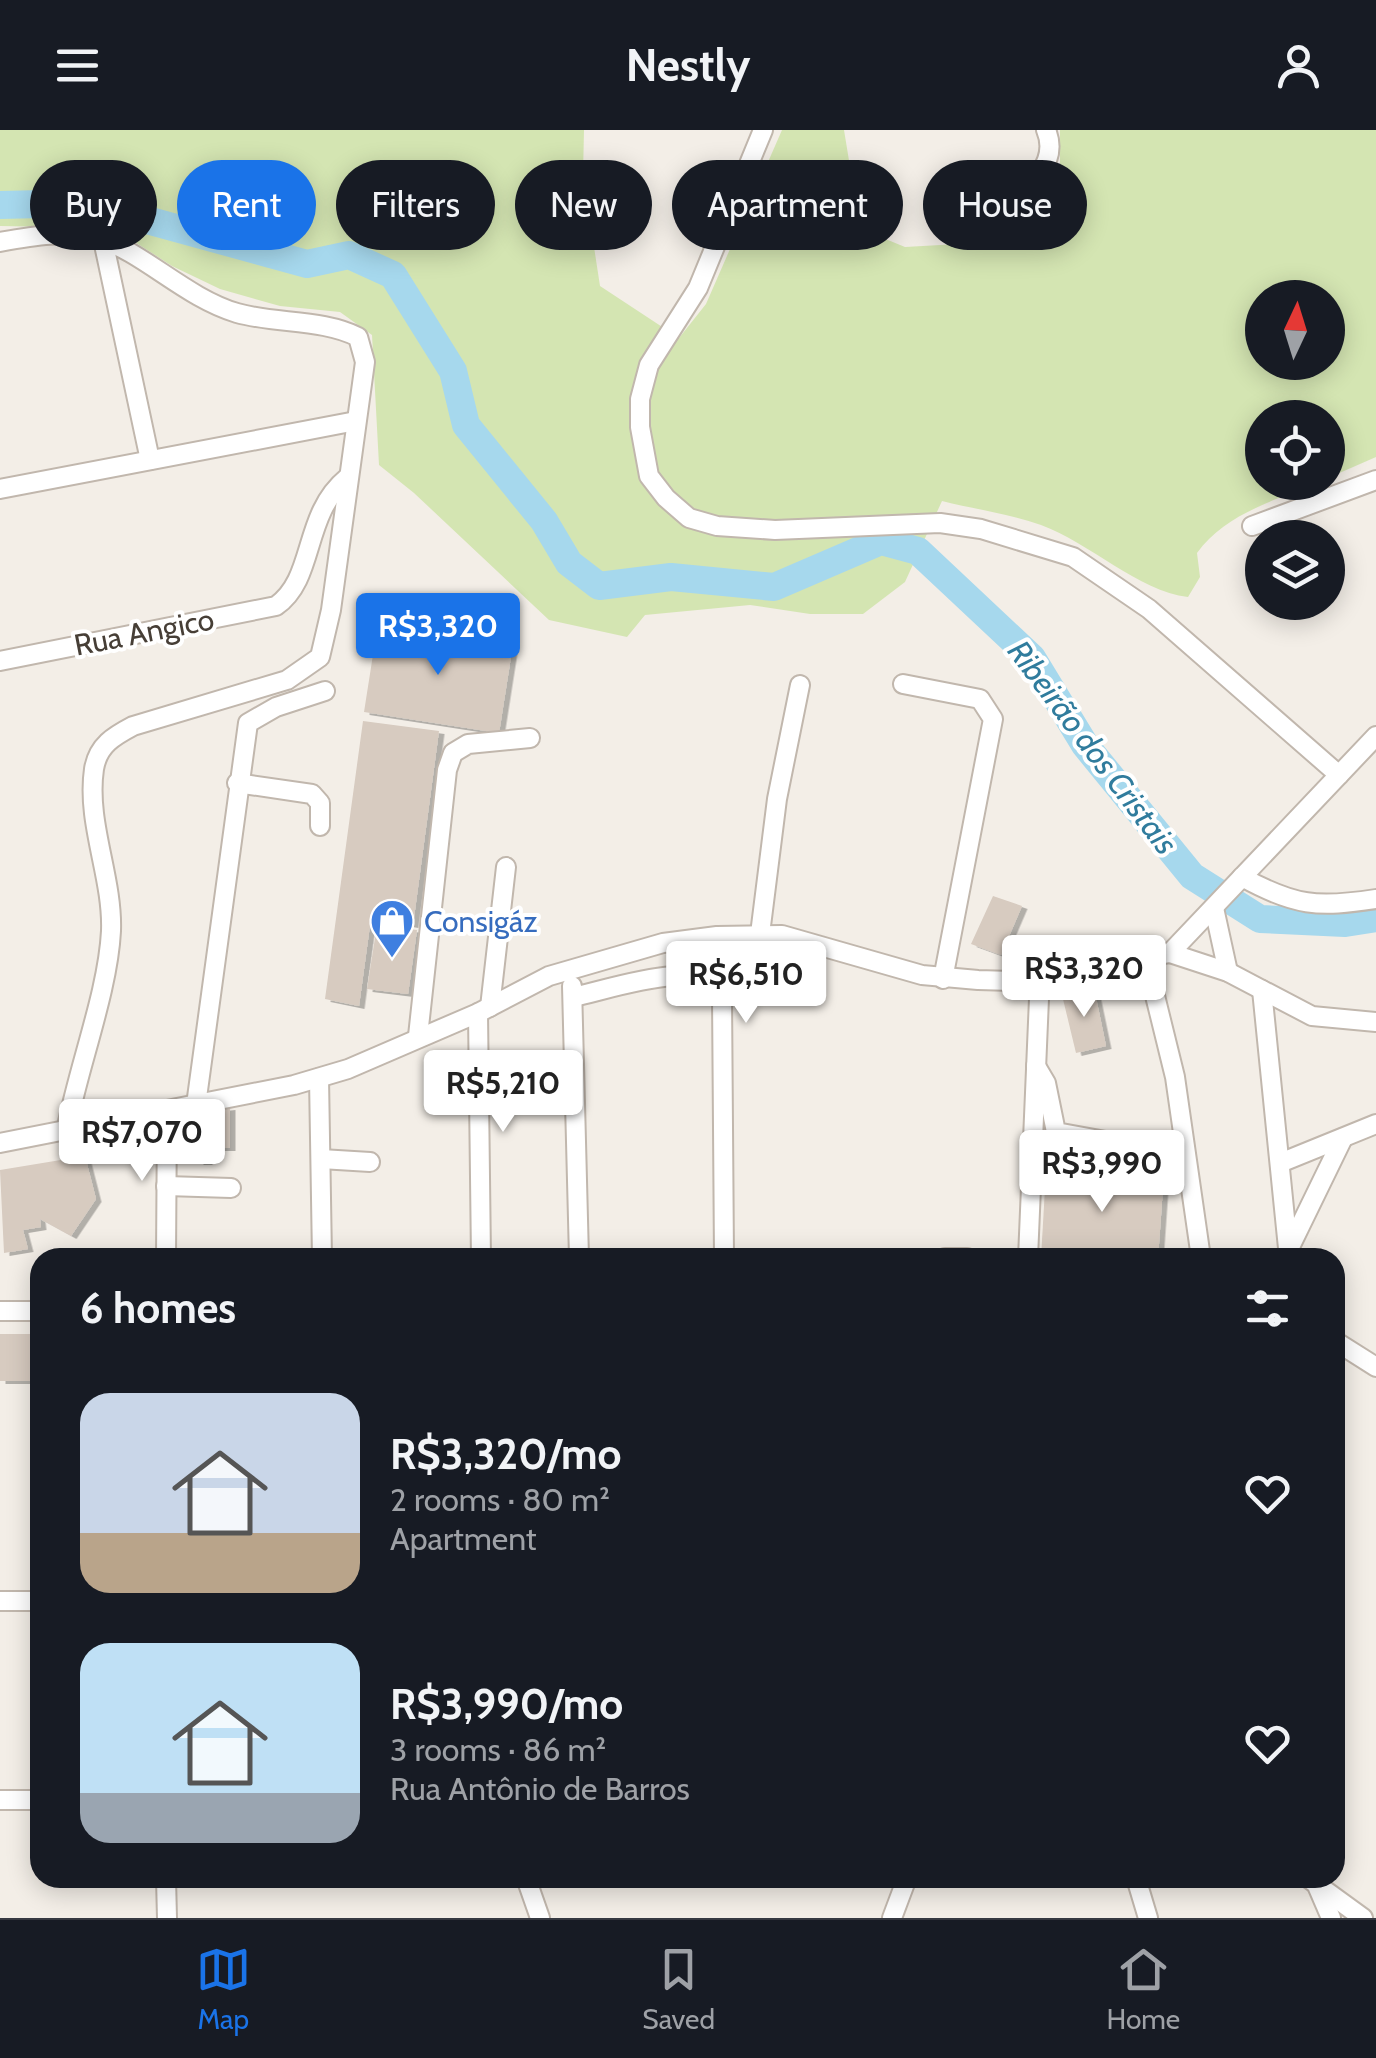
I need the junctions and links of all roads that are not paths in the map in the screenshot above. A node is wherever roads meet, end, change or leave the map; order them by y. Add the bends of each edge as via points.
1 (763, 130) edge
2 (1046, 130) edge
3 (1048, 160) edge
4 (30, 238) edge
5 (0, 242) edge
6 (106, 250) edge
7 (120, 250) edge
8 (356, 421) junction
9 (150, 460) junction
10 (347, 478) junction
11 (1376, 480) edge
12 (0, 489) edge
13 (1268, 520) edge
14 (0, 661) edge
15 (903, 684) dead end
16 (800, 685) dead end
17 (325, 692) dead end
18 (1376, 736) edge
19 (530, 738) dead end
20 (1376, 762) edge
21 (1346, 770) junction
22 (238, 783) junction
23 (320, 826) dead end
24 (506, 868) dead end
25 (1238, 882) junction
26 (1376, 899) edge
27 (1216, 907) junction
28 (760, 934) junction
29 (1170, 953) junction
30 (1146, 955) junction
31 (572, 970) junction
32 (1228, 972) junction
33 (1040, 975) junction
34 (944, 979) junction
35 (1262, 990) junction
36 (573, 997) junction
37 (484, 1010) junction
38 (1376, 1022) edge
39 (418, 1036) junction
40 (1036, 1066) junction
41 (319, 1078) junction
42 (196, 1104) junction
43 (166, 1110) junction
44 (1376, 1124) edge
45 (68, 1128) junction
46 (1342, 1138) junction
47 (0, 1143) edge
48 (320, 1160) junction
49 (370, 1162) dead end
50 (1280, 1164) junction
51 (1122, 1167) dead end
52 (166, 1186) junction
53 (231, 1188) dead end
54 (166, 1248) edge
55 (322, 1248) edge
56 (481, 1248) edge
57 (579, 1248) edge
58 (724, 1248) edge
59 (1028, 1248) edge
60 (1200, 1248) edge
61 (1287, 1248) edge
62 (1291, 1248) edge
63 (0, 1311) edge
64 (30, 1311) edge
65 (1345, 1347) edge
66 (1376, 1367) edge
67 (30, 1601) edge
68 (0, 1602) edge
69 (0, 1800) edge
70 (30, 1800) edge
71 (166, 1888) edge
72 (529, 1888) edge
73 (903, 1888) edge
74 (1139, 1888) edge
75 (1317, 1888) edge
76 (1323, 1888) edge
77 (536, 1912) edge
78 (167, 1918) edge
79 (892, 1918) edge
80 (1148, 1918) edge
81 (1332, 1918) edge
82 (1362, 1918) edge

1 - 21 street via 698,288 649,365 640,399 649,476 666,498 689,518 717,526 940,523 1072,557 1149,609
2 - 3 street
4 - 5 street
6 - 9 street
7 - 8 street via 206,302 358,337 365,362
8 - 9 street
8 - 10 street
9 - 12 street
10 - 14 street, Rua Angico via 321,506 286,599 276,606
10 - 45 street via 320,657 287,680 134,726 100,751 94,791 111,933
11 - 13 street
15 - 34 street via 980,700 993,718
16 - 28 street
17 - 22 street via 248,723
18 - 21 street
19 - 39 street via 468,744 452,753
20 - 21 street
21 - 25 street
22 - 23 street via 312,794 320,803
22 - 42 street
24 - 37 street
25 - 26 street via 1306,905
25 - 27 street
27 - 29 street
27 - 32 street
28 - 31 street via 663,943
28 - 34 street via 818,942
29 - 30 street
29 - 32 street
30 - 33 street
30 - 60 street via 1175,1077
31 - 36 street
31 - 37 street
32 - 35 street
33 - 34 street
33 - 40 street
35 - 38 street via 1312,1016
35 - 50 street
36 - 57 street
36 - 58 street via 685,974 718,984
37 - 39 street
37 - 56 street
39 - 41 street
40 - 51 street via 1056,1132 1122,1144
40 - 59 street
41 - 42 street
41 - 48 street
42 - 43 street
43 - 45 street
43 - 52 street
44 - 46 street
45 - 47 street
46 - 50 street
46 - 62 street
48 - 49 street
48 - 55 street
50 - 61 street
52 - 53 street
52 - 54 street
63 - 64 street
65 - 66 street
67 - 68 street
69 - 70 street
71 - 78 street
72 - 77 street
73 - 79 street
74 - 80 street
75 - 81 street
76 - 82 street

